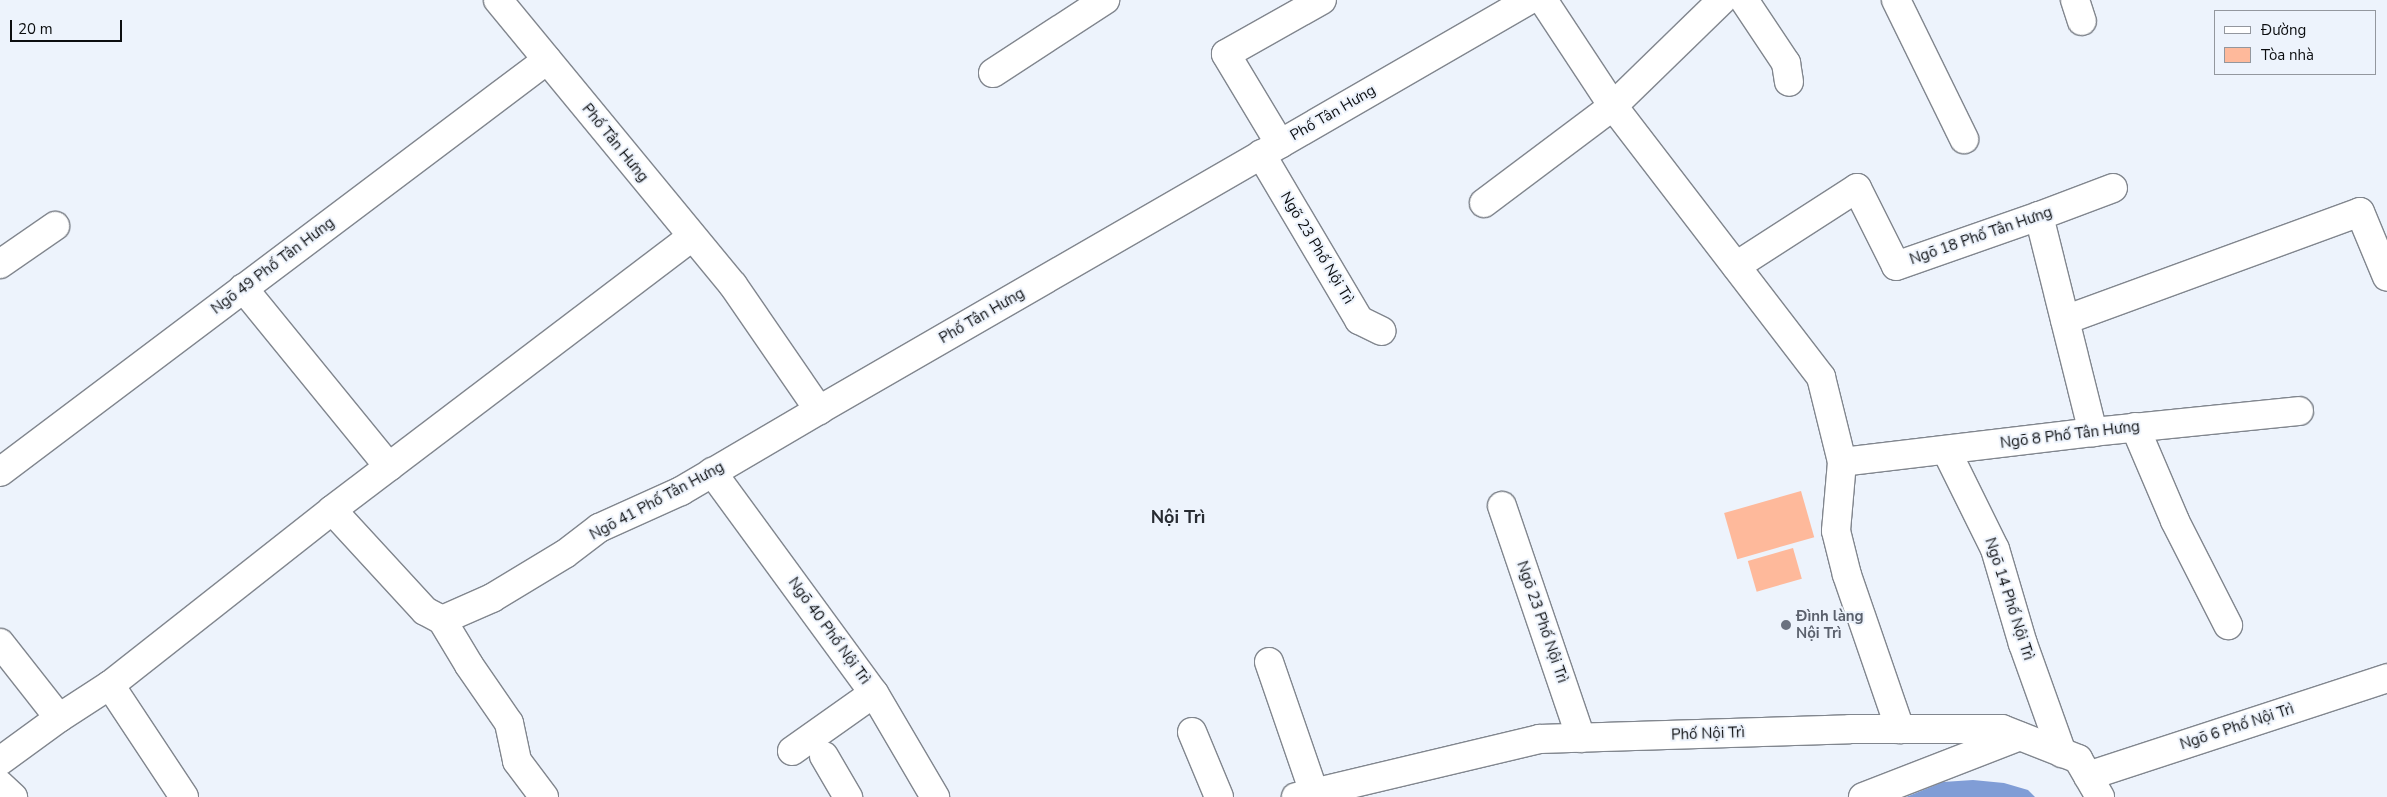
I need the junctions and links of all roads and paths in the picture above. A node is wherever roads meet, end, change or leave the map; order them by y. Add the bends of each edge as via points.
1 (498, 0) edge
2 (1105, 0) edge
3 (1322, 0) edge
4 (1529, 0) edge
5 (1543, 0) edge
6 (1722, 0) edge
7 (1744, 0) edge
8 (1896, 0) edge
9 (547, 60) junction
10 (993, 73) dead end
11 (1789, 82) dead end
12 (1613, 106) junction
13 (1964, 140) dead end
14 (1270, 149) junction
15 (2113, 188) dead end
16 (1484, 203) dead end
17 (2039, 216) junction
18 (55, 226) dead end
19 (692, 237) junction
20 (0, 264) edge
21 (1736, 266) junction
22 (2387, 277) edge
23 (243, 288) junction
24 (2065, 320) junction
25 (1382, 331) dead end
26 (819, 410) junction
27 (2299, 411) dead end
28 (2135, 427) junction
29 (2093, 432) junction
30 (1946, 450) junction
31 (1842, 462) junction
32 (389, 467) junction
33 (0, 472) edge
34 (712, 472) junction
35 (1502, 506) dead end
36 (332, 510) junction
37 (442, 620) junction
38 (2228, 625) dead end
39 (0, 643) edge
40 (1269, 662) dead end
41 (2387, 678) edge
42 (110, 685) junction
43 (874, 693) junction
44 (58, 718) junction
45 (1900, 729) junction
46 (1192, 732) dead end
47 (2020, 736) junction
48 (1581, 738) junction
49 (792, 751) dead end
50 (2062, 753) junction
51 (824, 756) dead end
52 (0, 761) edge
53 (0, 785) edge
54 (2094, 787) edge
55 (1305, 795) edge
56 (13, 797) edge
57 (184, 797) edge
58 (544, 797) edge
59 (848, 797) edge
60 (935, 797) edge
61 (1219, 797) edge
62 (1863, 797) edge

1 - 9 street, Phố Tân Hưng
2 - 10 street
3 - 14 street, Ngõ 23 Phố Nội Trì via 1226,54
4 - 14 street, Phố Tân Hưng
5 - 12 street
6 - 12 street
7 - 11 street via 1786,64
8 - 13 street
9 - 19 street, Phố Tân Hưng
9 - 23 street, Ngõ 49 Phố Tân Hưng
12 - 16 street
12 - 21 street
14 - 25 street, Ngõ 23 Phố Nội Trì via 1359,320
14 - 26 street, Phố Tân Hưng
15 - 17 street, Ngõ 18 Phố Tân Hưng
17 - 21 street, Ngõ 18 Phố Tân Hưng via 1896,266 1857,188
17 - 24 street
18 - 20 street
19 - 26 street, Phố Tân Hưng via 733,285
19 - 32 street
21 - 31 street via 1821,377
22 - 24 street via 2360,212
23 - 32 street
23 - 33 street, Ngõ 49 Phố Tân Hưng
24 - 29 street
26 - 34 street, Ngõ 41 Phố Tân Hưng
27 - 28 street, Ngõ 8 Phố Tân Hưng
28 - 29 street, Ngõ 8 Phố Tân Hưng
28 - 38 street via 2175,521
29 - 30 street, Ngõ 8 Phố Tân Hưng
30 - 31 street, Ngõ 8 Phố Tân Hưng
30 - 50 street, Ngõ 14 Phố Nội Trì via 1995,549 2023,644
31 - 45 street via 1836,530 1846,575
32 - 36 street
34 - 37 street, Ngõ 41 Phố Tân Hưng via 681,491 599,528 565,554 492,598
34 - 43 street, Ngõ 40 Phố Nội Trì
35 - 48 street, Ngõ 23 Phố Nội Trì
36 - 37 street via 425,611
36 - 42 street
37 - 58 street via 508,723 517,761
39 - 44 street
40 - 55 street
41 - 54 street, Ngõ 6 Phố Nội Trì
42 - 44 street
42 - 57 street
43 - 49 street
43 - 60 street, Ngõ 40 Phố Nội Trì
44 - 52 street
45 - 47 street, Phố Nội Trì via 2002,729
45 - 48 street, Phố Nội Trì
46 - 61 street
47 - 50 street, Phố Nội Trì
47 - 62 street
48 - 55 street, Phố Nội Trì via 1539,739
50 - 54 street, Phố Nội Trì via 2078,759
51 - 59 street
53 - 56 street

